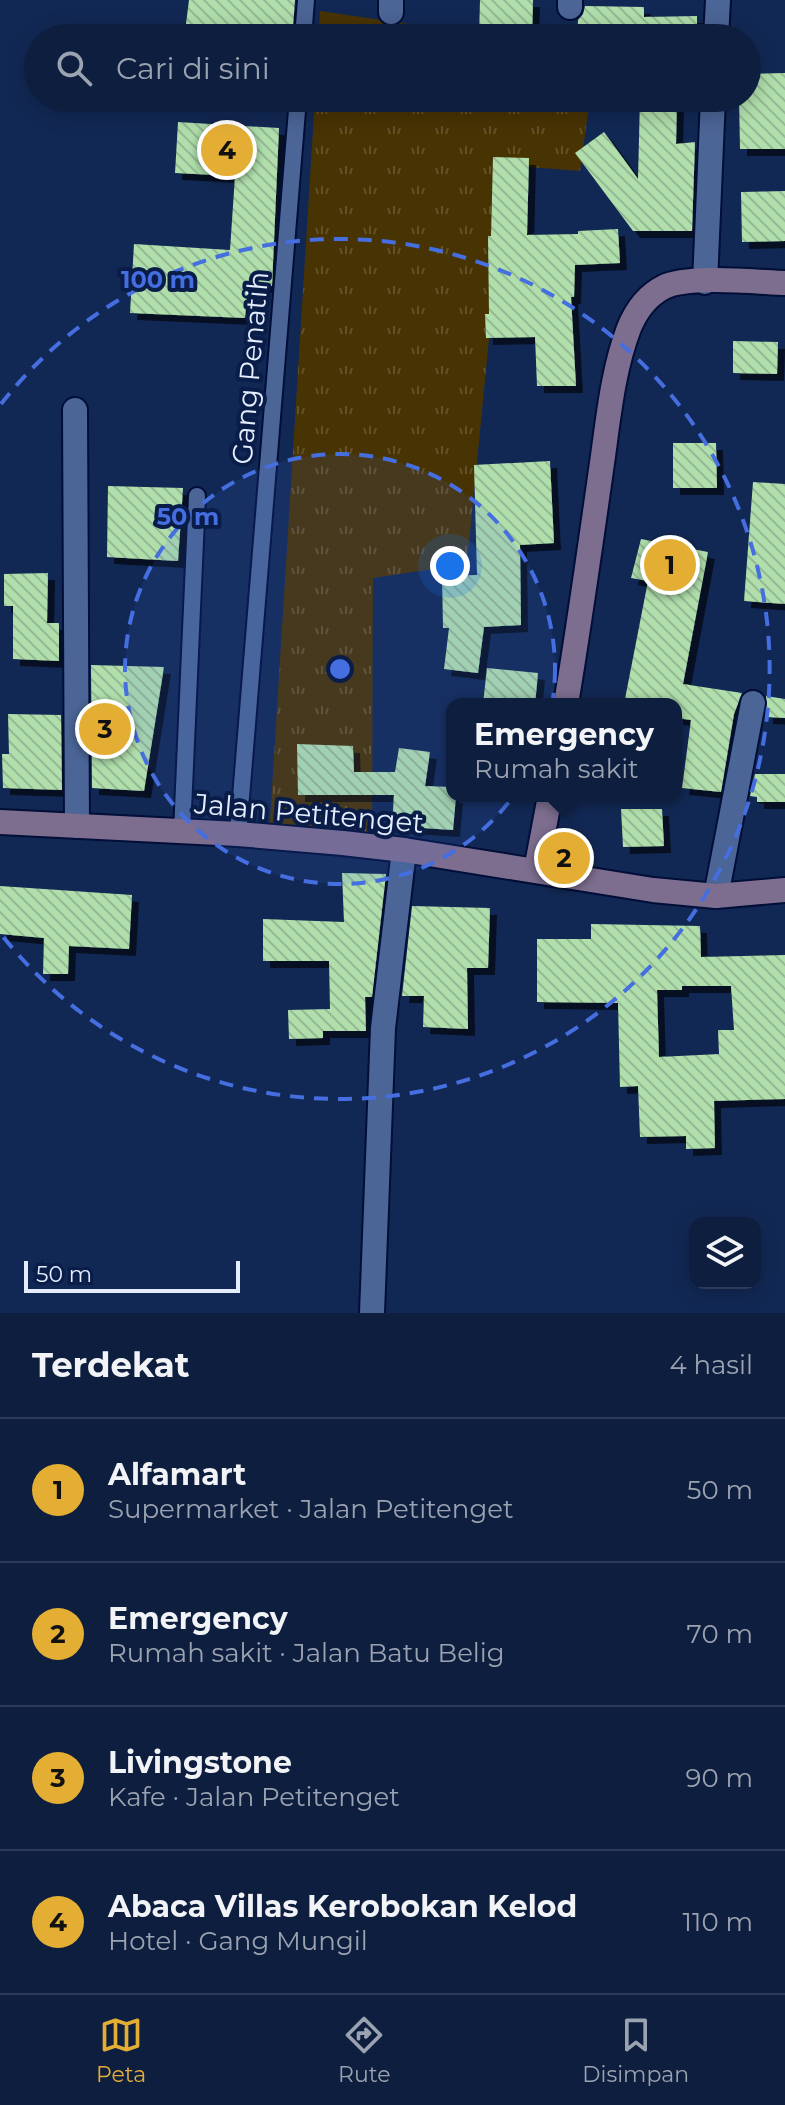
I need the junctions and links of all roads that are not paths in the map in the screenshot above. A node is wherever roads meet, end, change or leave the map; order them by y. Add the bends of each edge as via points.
1 (306, 0) edge
2 (718, 0) edge
3 (304, 24) edge
4 (717, 24) edge
5 (297, 112) edge
6 (712, 112) edge
7 (705, 282) junction
8 (785, 283) edge
9 (75, 410) dead end
10 (197, 496) dead end
11 (567, 698) edge
12 (753, 703) dead end
13 (549, 802) edge
14 (0, 822) edge
15 (77, 826) junction
16 (182, 832) junction
17 (238, 834) junction
18 (404, 850) junction
19 (536, 870) junction
20 (785, 890) edge
21 (716, 896) junction
22 (372, 1313) edge

1 - 3 lane
2 - 4 street
5 - 17 lane, Gang Penatih
6 - 7 street
7 - 8 main road
7 - 11 main road via 672,285 651,296 624,344 613,387
9 - 15 street
10 - 16 lane
12 - 21 street
13 - 19 main road
14 - 15 main road, Jalan Petitenget
15 - 16 main road, Jalan Petitenget
16 - 17 main road, Jalan Petitenget
17 - 18 main road, Jalan Petitenget
18 - 19 main road, Jalan Petitenget
18 - 22 street via 383,1028
19 - 21 main road, Jalan Petitenget
20 - 21 main road, Jalan Petitenget

